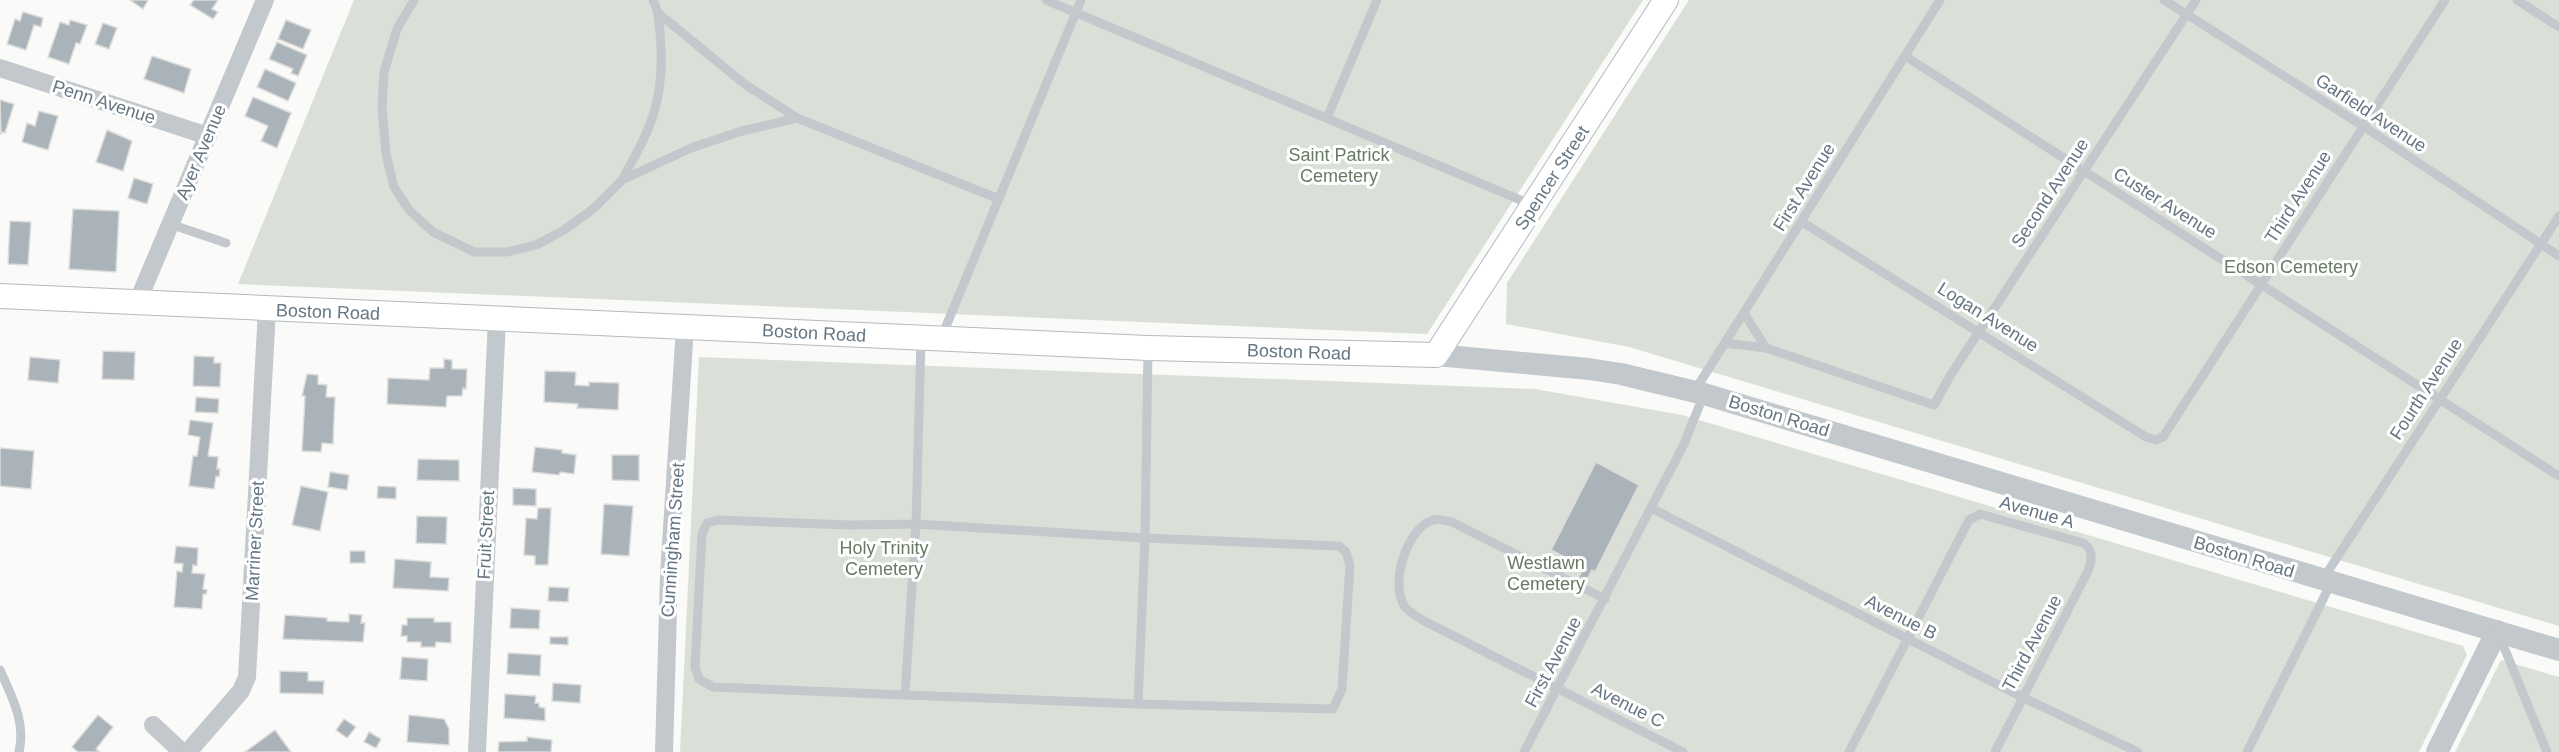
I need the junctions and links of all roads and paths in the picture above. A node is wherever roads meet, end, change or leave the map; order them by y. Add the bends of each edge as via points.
1 (265, 0) edge
2 (414, 0) edge
3 (653, 0) edge
4 (1046, 0) edge
5 (1081, 0) edge
6 (1377, 0) edge
7 (1666, 0) edge
8 (1940, 0) edge
9 (2164, 0) edge
10 (2196, 0) edge
11 (2445, 0) edge
12 (2517, 0) edge
13 (1076, 12) junction
14 (658, 13) junction
15 (2187, 14) junction
16 (2559, 27) edge
17 (1905, 56) junction
18 (0, 68) edge
19 (797, 118) junction
20 (1327, 118) junction
21 (2363, 126) junction
22 (208, 136) junction
23 (2084, 171) junction
24 (622, 180) junction
25 (999, 199) junction
26 (1534, 206) junction
27 (2559, 216) edge
28 (1802, 222) junction
29 (170, 224) junction
30 (226, 243) dead end
31 (2541, 244) junction
32 (2559, 255) edge
33 (2261, 284) junction
34 (0, 296) edge
35 (137, 303) junction
36 (267, 309) junction
37 (1744, 313) junction
38 (497, 319) junction
39 (685, 327) junction
40 (1980, 331) junction
41 (931, 338) junction
42 (1725, 343) junction
43 (1148, 348) junction
44 (1766, 348) junction
45 (1436, 355) junction
46 (1699, 393) junction
47 (2439, 399) junction
48 (2156, 440) joint
49 (2559, 476) edge
50 (1651, 508) junction
51 (916, 524) junction
52 (1145, 538) junction
53 (2089, 547) joint
54 (2326, 582) junction
55 (1605, 599) junction
56 (2497, 632) junction
57 (1906, 638) junction
58 (2559, 650) edge
59 (0, 670) edge
60 (1558, 688) junction
61 (905, 695) junction
62 (2022, 697) junction
63 (1138, 704) junction
64 (153, 725) dead end
65 (19, 752) edge
66 (182, 752) edge
67 (188, 752) edge
68 (477, 752) edge
69 (664, 752) edge
70 (1524, 752) edge
71 (1683, 752) edge
72 (1848, 752) edge
73 (1995, 752) edge
74 (2138, 752) edge
75 (2247, 752) edge
76 (2437, 752) edge
77 (2547, 752) edge

1 - 22 street, Ayer Avenue
2 - 24 lane via 397,29 384,72 382,108 394,187 409,210 433,232 474,252 507,252 536,245 593,209
3 - 14 lane
4 - 13 lane
5 - 13 lane
6 - 20 lane
7 - 26 main road, Spencer Street
8 - 17 lane, First Avenue
9 - 15 lane, Garfield Avenue
10 - 15 lane, Second Avenue
11 - 21 lane, Third Avenue
12 - 16 lane
13 - 20 lane
13 - 25 lane
14 - 19 lane via 746,85
14 - 24 lane via 662,72 657,102 648,130
15 - 21 lane, Garfield Avenue
15 - 23 lane, Second Avenue
17 - 23 lane, Custer Avenue
17 - 28 lane, First Avenue
18 - 22 street, Penn Avenue
19 - 24 lane via 742,130 690,148
19 - 25 lane
20 - 26 lane
21 - 31 lane, Garfield Avenue
21 - 33 lane, Third Avenue
22 - 29 street, Ayer Avenue
23 - 33 lane, Custer Avenue
23 - 40 lane, Second Avenue
25 - 41 lane
26 - 45 main road, Spencer Street
27 - 31 lane, Fourth Avenue
28 - 37 lane, First Avenue
28 - 40 lane, Logan Avenue
29 - 30 lane
29 - 35 street, Ayer Avenue
31 - 32 lane, Garfield Avenue
31 - 47 lane, Fourth Avenue
33 - 47 lane, Custer Avenue
33 - 48 lane, Third Avenue via 2163,437
34 - 35 main road, Boston Road
35 - 36 main road, Boston Road
36 - 38 main road, Boston Road
36 - 67 street, Marriner Street via 247,677 241,691
37 - 42 lane, First Avenue
37 - 44 lane
38 - 39 main road, Boston Road
38 - 68 street, Fruit Street
39 - 41 main road, Boston Road
39 - 69 street, Cunningham Street via 669,575
40 - 44 lane, Second Avenue via 1934,405
40 - 48 lane, Logan Avenue
41 - 43 main road, Boston Road
41 - 51 lane
42 - 44 lane
42 - 46 lane, First Avenue
43 - 45 main road, Boston Road
43 - 52 lane
45 - 46 street, Boston Road via 1589,369
46 - 50 lane, First Avenue via 1684,444
46 - 54 street, Boston Road
47 - 49 lane, Custer Avenue
47 - 54 lane, Fourth Avenue
50 - 55 lane, First Avenue
50 - 57 lane, Avenue B
51 - 52 lane
51 - 61 lane
51 - 61 lane via 718,520 707,523 702,534 696,667 699,680 712,687
52 - 63 lane
52 - 63 lane via 1339,546 1346,552 1350,566 1342,689 1333,709
53 - 57 lane, Avenue A via 1986,514 1974,516
53 - 62 lane, Third Avenue via 2092,555 2088,571
54 - 56 street, Boston Road
54 - 75 lane, Fourth Avenue
55 - 60 lane, First Avenue
55 - 60 lane, Avenue C via 1452,522 1435,519 1423,526 1411,542 1398,570 1399,592 1405,607 1424,621
56 - 58 street, Boston Road
56 - 76 street
56 - 77 lane
57 - 62 lane, Avenue B
57 - 72 lane
59 - 65 lane via 21,723
60 - 70 lane, First Avenue
60 - 71 lane, Avenue C
61 - 63 lane
62 - 73 lane, Third Avenue
62 - 74 lane, Avenue B
64 - 66 street

